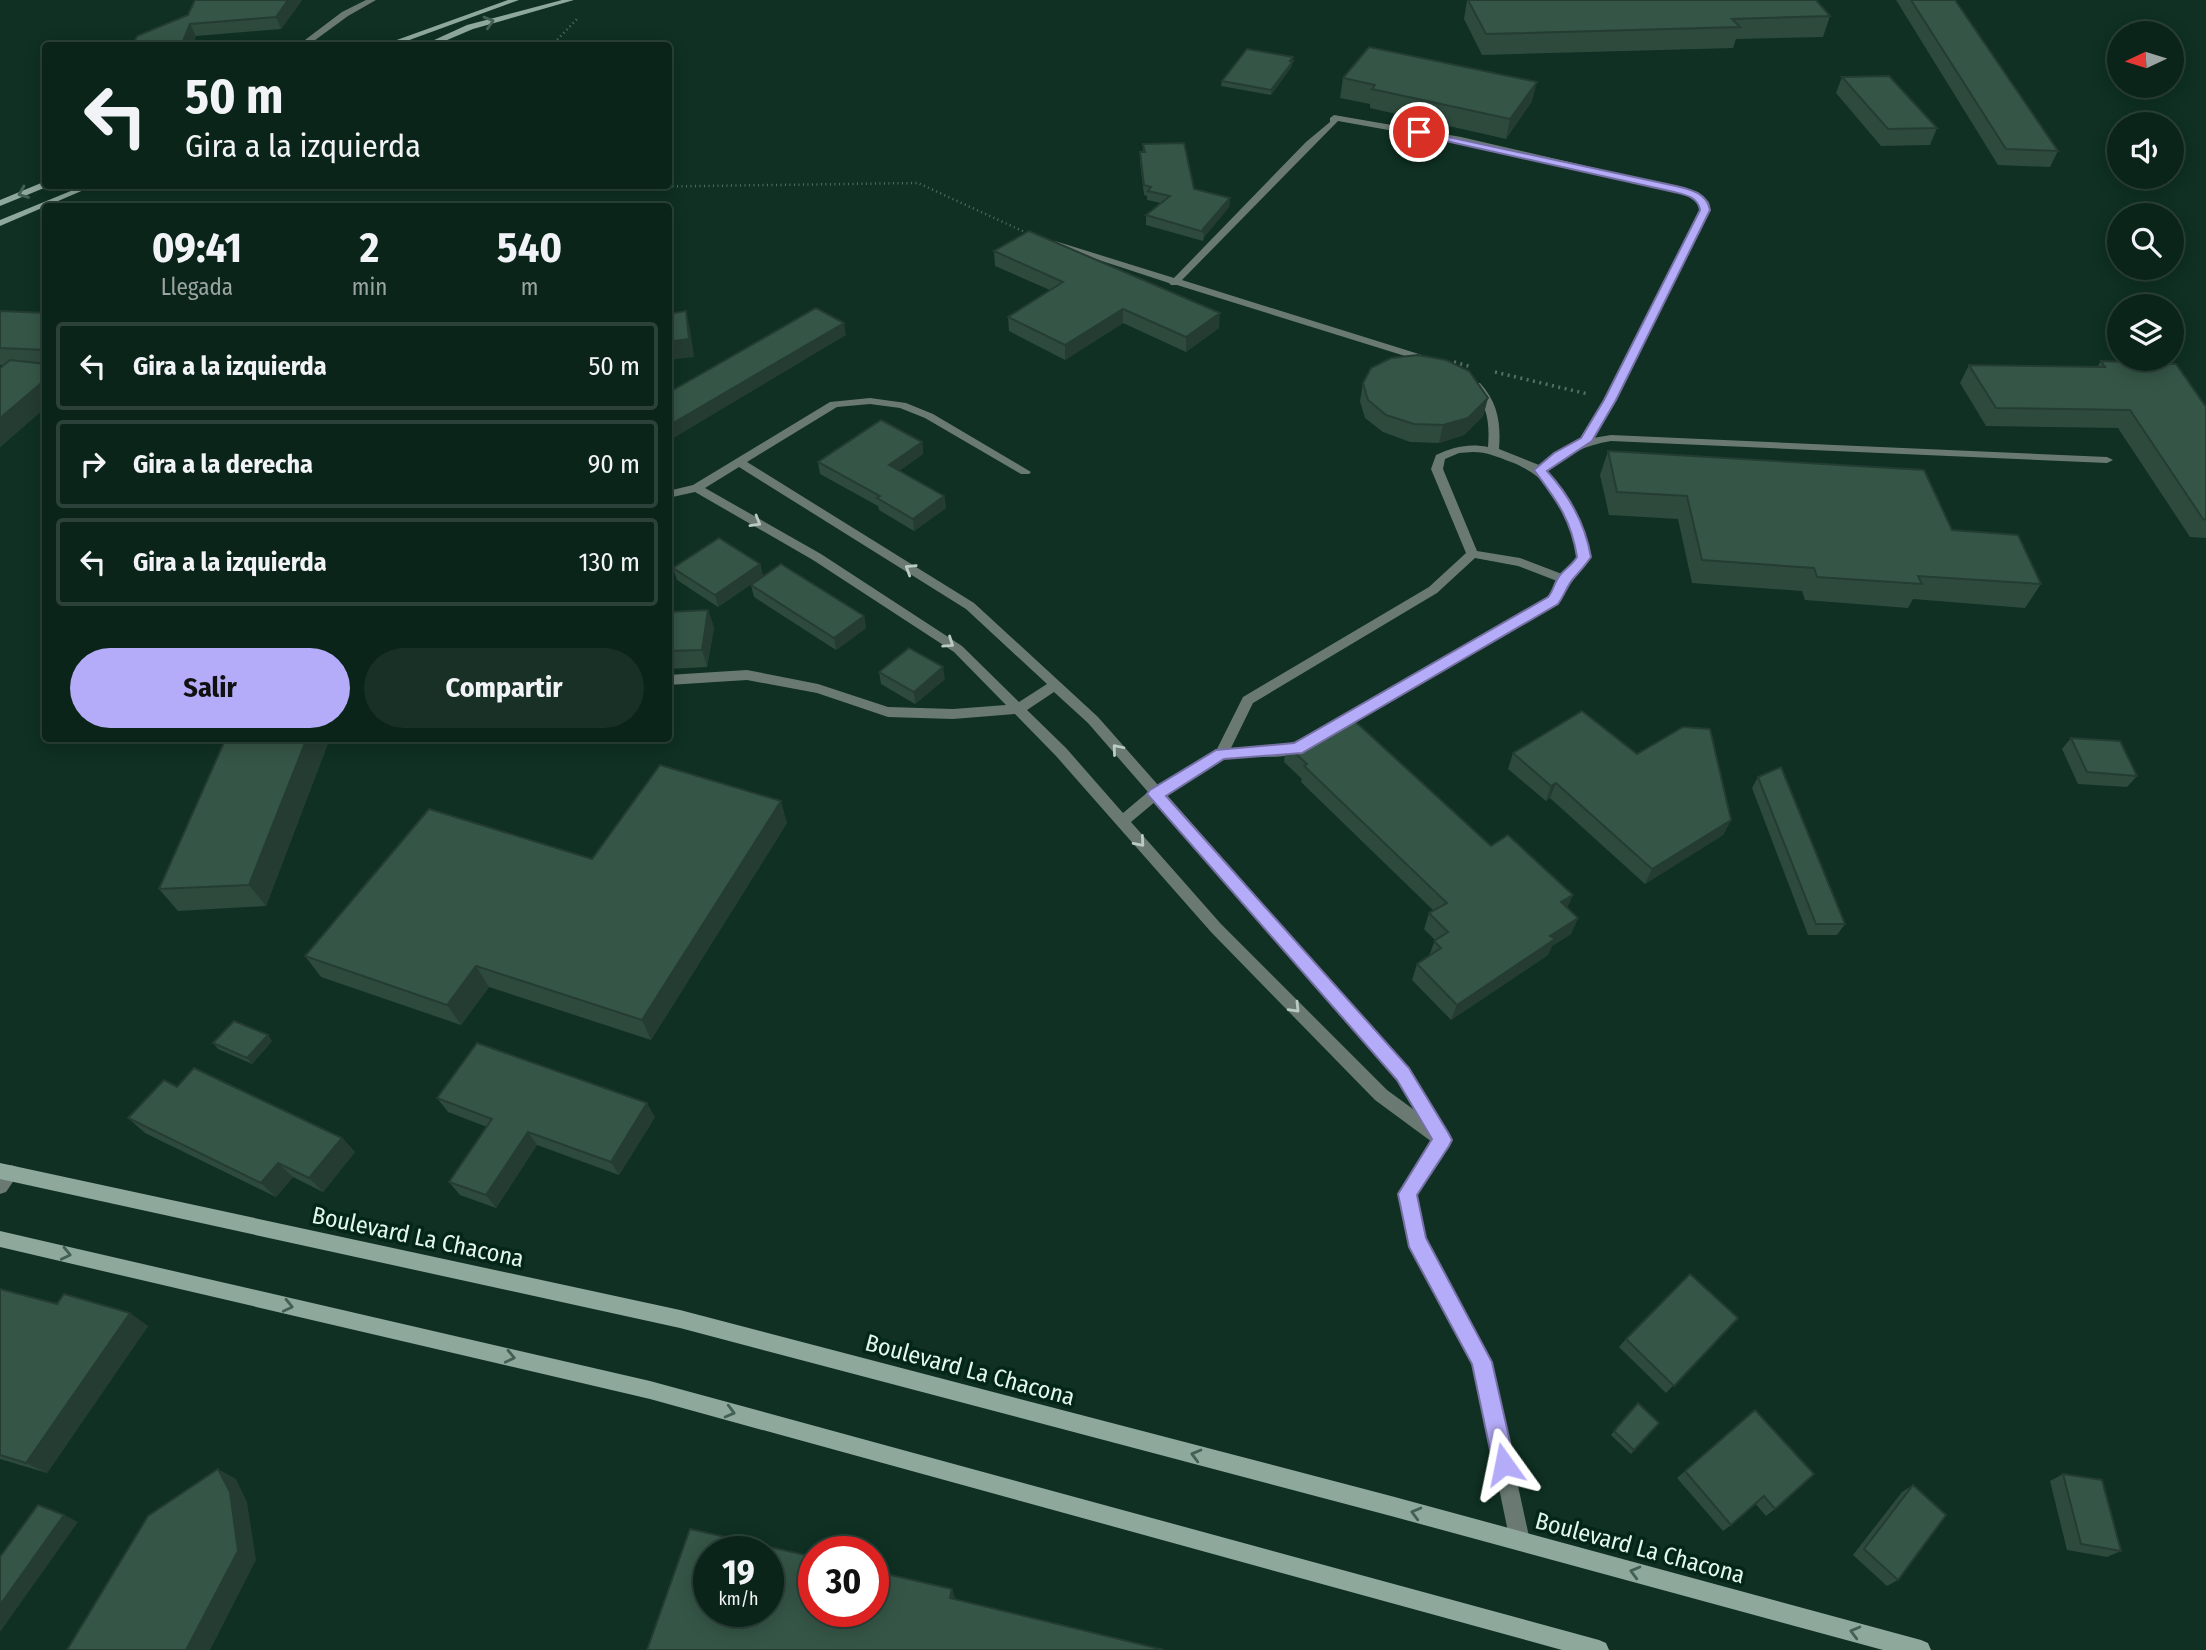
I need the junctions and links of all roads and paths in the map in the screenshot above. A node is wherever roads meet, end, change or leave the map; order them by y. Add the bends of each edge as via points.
1 (372, 0) edge
2 (515, 0) edge
3 (570, 0) edge
4 (579, 17) dead end
5 (306, 42) edge
6 (395, 42) edge
7 (434, 42) edge
8 (555, 42) edge
9 (42, 186) edge
10 (672, 186) edge
11 (82, 189) edge
12 (0, 203) edge
13 (48, 203) edge
14 (42, 206) edge
15 (0, 223) edge
16 (1037, 238) joint
17 (1174, 283) junction
18 (1405, 351) junction
19 (1442, 365) edge
20 (1482, 369) dead end
21 (1495, 372) dead end
22 (1463, 375) edge
23 (1610, 400) junction
24 (1586, 441) junction
25 (1493, 450) junction
26 (2107, 460) dead end
27 (739, 462) junction
28 (1540, 470) junction
29 (1025, 472) dead end
30 (697, 488) junction
31 (672, 494) edge
32 (1472, 554) junction
33 (1564, 579) junction
34 (672, 680) edge
35 (1055, 685) junction
36 (1019, 709) junction
37 (1221, 754) junction
38 (1155, 794) junction
39 (1122, 821) junction
40 (1443, 1140) junction
41 (4, 1176) edge
42 (0, 1239) edge
43 (1520, 1541) junction
44 (1600, 1650) edge
45 (1921, 1650) edge

1 - 5 street
2 - 6 main road
7 -> 3 main road via 470,27
4 - 8 path
9 -> 12 main road
10 - 16 path via 918,183
11 - 13 main road
14 - 15 main road
16 - 17 street
17 - 18 street
17 - 23 street via 1334,118 1461,140 1695,194 1705,210
18 - 19 street
18 - 20 path
21 - 23 path
22 - 25 street via 1485,394 1493,409
23 - 24 street
24 - 26 street via 1660,439
24 - 28 street
25 - 28 street
25 - 32 street via 1478,447 1450,452 1437,463
27 - 29 street via 834,404 870,401 902,405 929,416
27 - 30 street
35 -> 27 street via 970,607
28 - 33 street via 1559,492 1580,535 1584,557
30 - 31 street
30 -> 36 street via 817,557 958,649
32 - 33 street via 1520,562
32 - 37 street via 1433,590 1248,700
33 - 37 street via 1553,601 1296,749
34 - 36 street via 747,675 818,689 888,712
35 - 36 street
38 -> 35 street via 1093,720
36 - 39 street
37 - 38 street
38 - 39 street
38 - 40 street via 1403,1074
39 -> 40 street via 1216,928 1381,1096
40 - 43 street via 1408,1194 1416,1240 1482,1362
43 -> 41 main road, Boulevard La Chacona via 680,1320
42 -> 44 main road via 650,1390
45 -> 43 main road, Boulevard La Chacona

